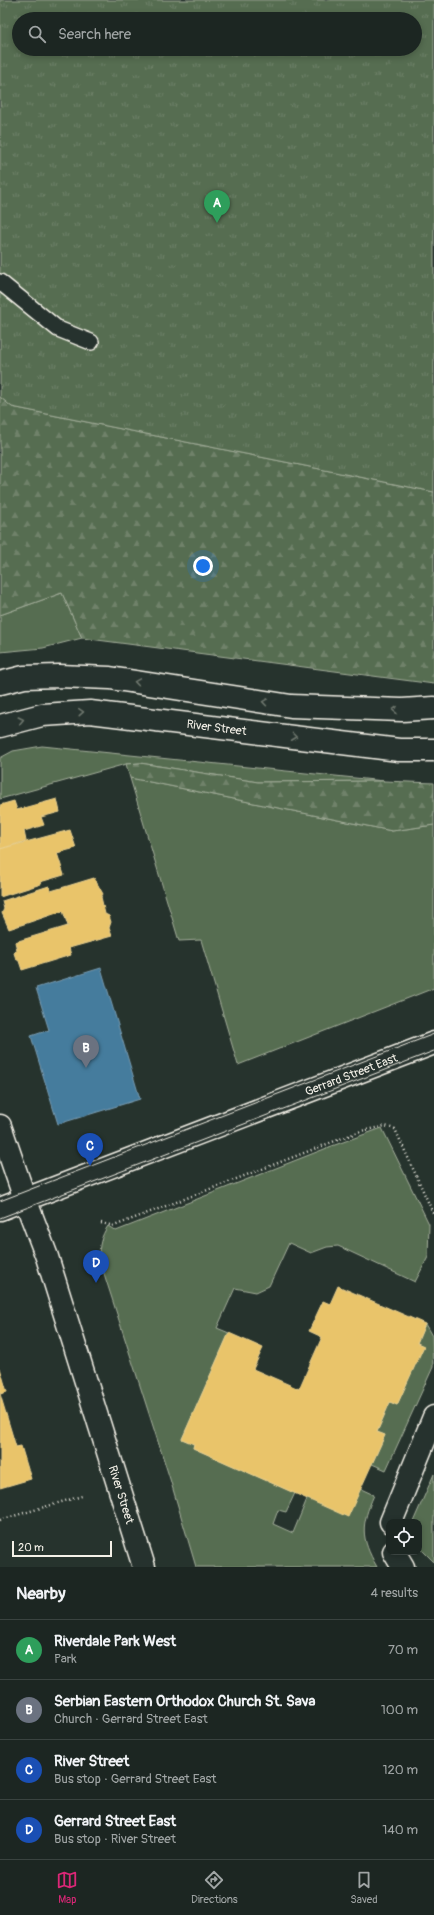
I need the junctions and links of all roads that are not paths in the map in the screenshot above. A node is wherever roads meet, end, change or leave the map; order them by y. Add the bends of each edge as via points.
1 (0, 282) edge
2 (91, 342) dead end
3 (0, 684) edge
4 (434, 708) edge
5 (0, 726) edge
6 (434, 750) edge
7 (434, 1043) edge
8 (0, 1126) edge
9 (25, 1199) junction
10 (0, 1209) edge
11 (434, 1417) edge
12 (392, 1519) edge
13 (396, 1555) edge
14 (144, 1567) edge
15 (403, 1567) edge

1 - 2 lane via 58,329
4 -> 3 main road via 402,710 291,706 110,678 24,677
5 -> 6 main road, River Street via 42,715 90,712 399,750
7 - 9 main road, Gerrard Street East
8 - 9 main road, River Street
9 - 10 main road, Gerrard Street East
9 - 14 main road, River Street via 47,1257
11 - 12 main road
13 - 15 main road

